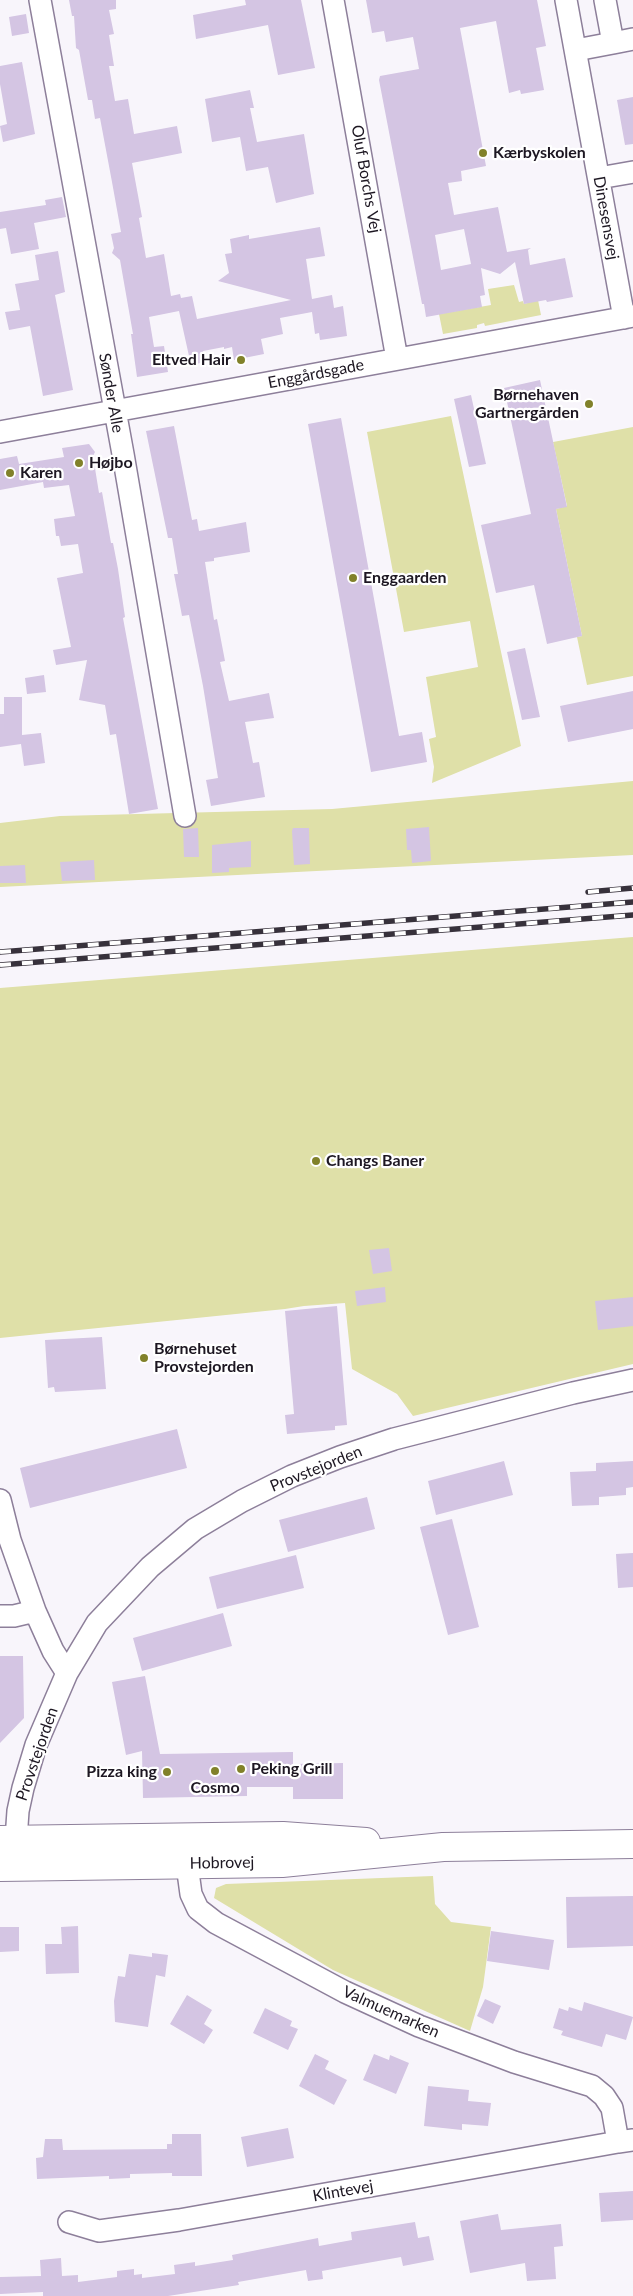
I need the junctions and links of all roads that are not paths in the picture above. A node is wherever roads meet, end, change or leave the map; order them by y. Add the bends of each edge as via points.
1 (40, 0) edge
2 (333, 0) edge
3 (566, 0) edge
4 (606, 0) edge
5 (623, 41) edge
6 (576, 50) junction
7 (633, 172) edge
8 (599, 178) junction
9 (629, 317) edge
10 (397, 359) junction
11 (115, 411) junction
12 (0, 432) edge
13 (186, 816) dead end
14 (633, 1380) edge
15 (0, 1500) edge
16 (35, 1611) junction
17 (0, 1616) edge
18 (67, 1674) junction
19 (184, 1837) junction
20 (633, 1844) edge
21 (443, 1847) junction
22 (8, 1853) edge
23 (185, 1864) junction
24 (625, 2141) edge
25 (69, 2222) dead end

1 - 11 street, Sønder Alle
2 - 10 street, Oluf Borchs Vej
3 - 6 street, Dinesensvej
4 - 5 street
5 - 6 street
6 - 8 street, Dinesensvej
7 - 8 street
8 - 9 street, Dinesensvej
9 - 10 street, Enggårdsgade
10 - 11 street, Enggårdsgade
11 - 12 street, Enggårdsgade
11 - 13 street, Sønder Alle
14 - 18 street, Provstejorden via 394,1440 292,1476 242,1501 195,1529 150,1567 97,1623
15 - 16 street
16 - 17 street
16 - 18 street
18 - 22 street, Provstejorden via 36,1745
19 - 21 main road, Hobrovej via 283,1836
19 - 22 main road, Hobrovej
19 - 23 street, Valmuemarken
20 - 21 main road, Hobrovej
21 - 23 main road, Hobrovej via 282,1863
22 - 23 main road, Hobrovej
23 - 24 street, Valmuemarken via 191,1894 198,1909 216,1923 345,1992 420,2026 514,2062 592,2086 612,2108
24 - 25 street, Klintevej via 179,2220 99,2231

